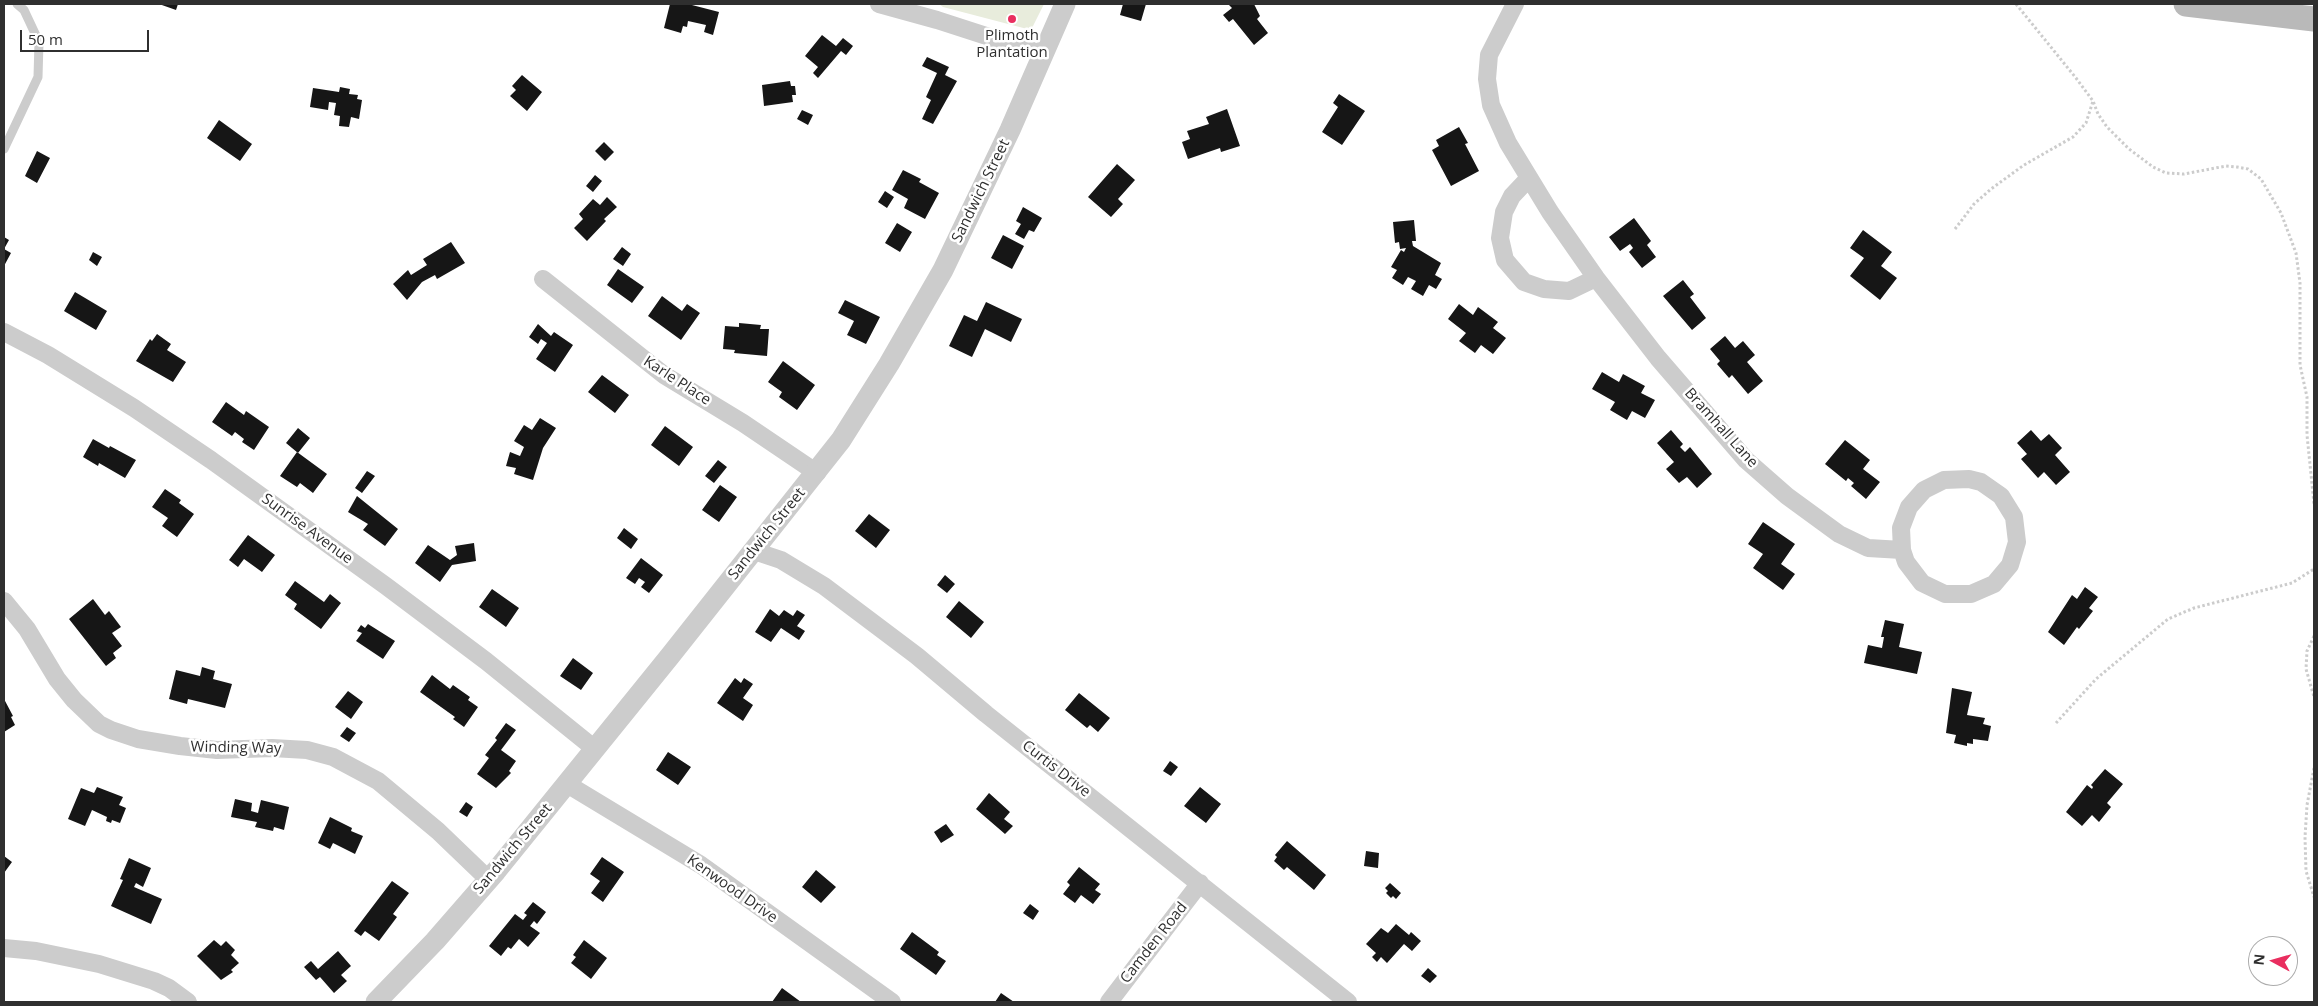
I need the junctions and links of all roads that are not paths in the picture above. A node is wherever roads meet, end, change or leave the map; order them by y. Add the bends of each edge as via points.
1 (17, 4) edge
2 (879, 4) edge
3 (1065, 4) edge
4 (1515, 4) edge
5 (2186, 4) edge
6 (2314, 19) edge
7 (1042, 54) junction
8 (4, 148) edge
9 (1529, 178) junction
10 (1596, 278) junction
11 (543, 279) dead end
12 (4, 332) edge
13 (817, 473) junction
14 (1902, 550) junction
15 (754, 551) junction
16 (4, 601) edge
17 (595, 749) junction
18 (566, 784) junction
19 (488, 879) junction
20 (1200, 883) junction
21 (4, 948) edge
22 (188, 1002) edge
23 (376, 1002) edge
24 (892, 1002) edge
25 (1109, 1002) edge
26 (1348, 1002) edge

1 - 8 lane via 24,10 39,42 38,77
2 - 7 street
3 - 7 street, Sandwich Street
4 - 9 street, Bramhall Lane via 1489,55 1487,79 1491,106
5 - 6 main road
7 - 13 street, Sandwich Street via 1002,148 942,270 876,386
9 - 10 street, Bramhall Lane
9 - 10 street via 1512,196 1504,212 1500,238 1505,260 1524,282 1544,289 1569,291
10 - 14 street, Bramhall Lane via 1658,358 1746,460 1787,496 1839,534 1868,548
11 - 13 street, Karle Place via 664,375
12 - 17 street, Sunrise Avenue via 119,398 211,460 486,661
13 - 15 street, Sandwich Street
14 - 14 street via 1906,562 1922,582 1945,594 1971,594 1994,584 2010,565 2018,542 2014,517 2001,496 1986,485 1969,479 1944,480 1924,490 1909,507 1902,528
15 - 17 street, Sandwich Street
15 - 20 street, Curtis Drive via 781,560 824,586 918,656 986,714
16 - 19 street, Winding Way via 27,629 63,686 99,724 138,739 180,746 217,750 307,750 333,757 378,781 438,831
17 - 18 street, Sandwich Street
18 - 19 street, Sandwich Street
18 - 24 street, Kenwood Drive via 701,865
19 - 23 street, Sandwich Street
20 - 25 street, Camden Road
20 - 26 street, Curtis Drive
21 - 22 street via 99,964 154,981

